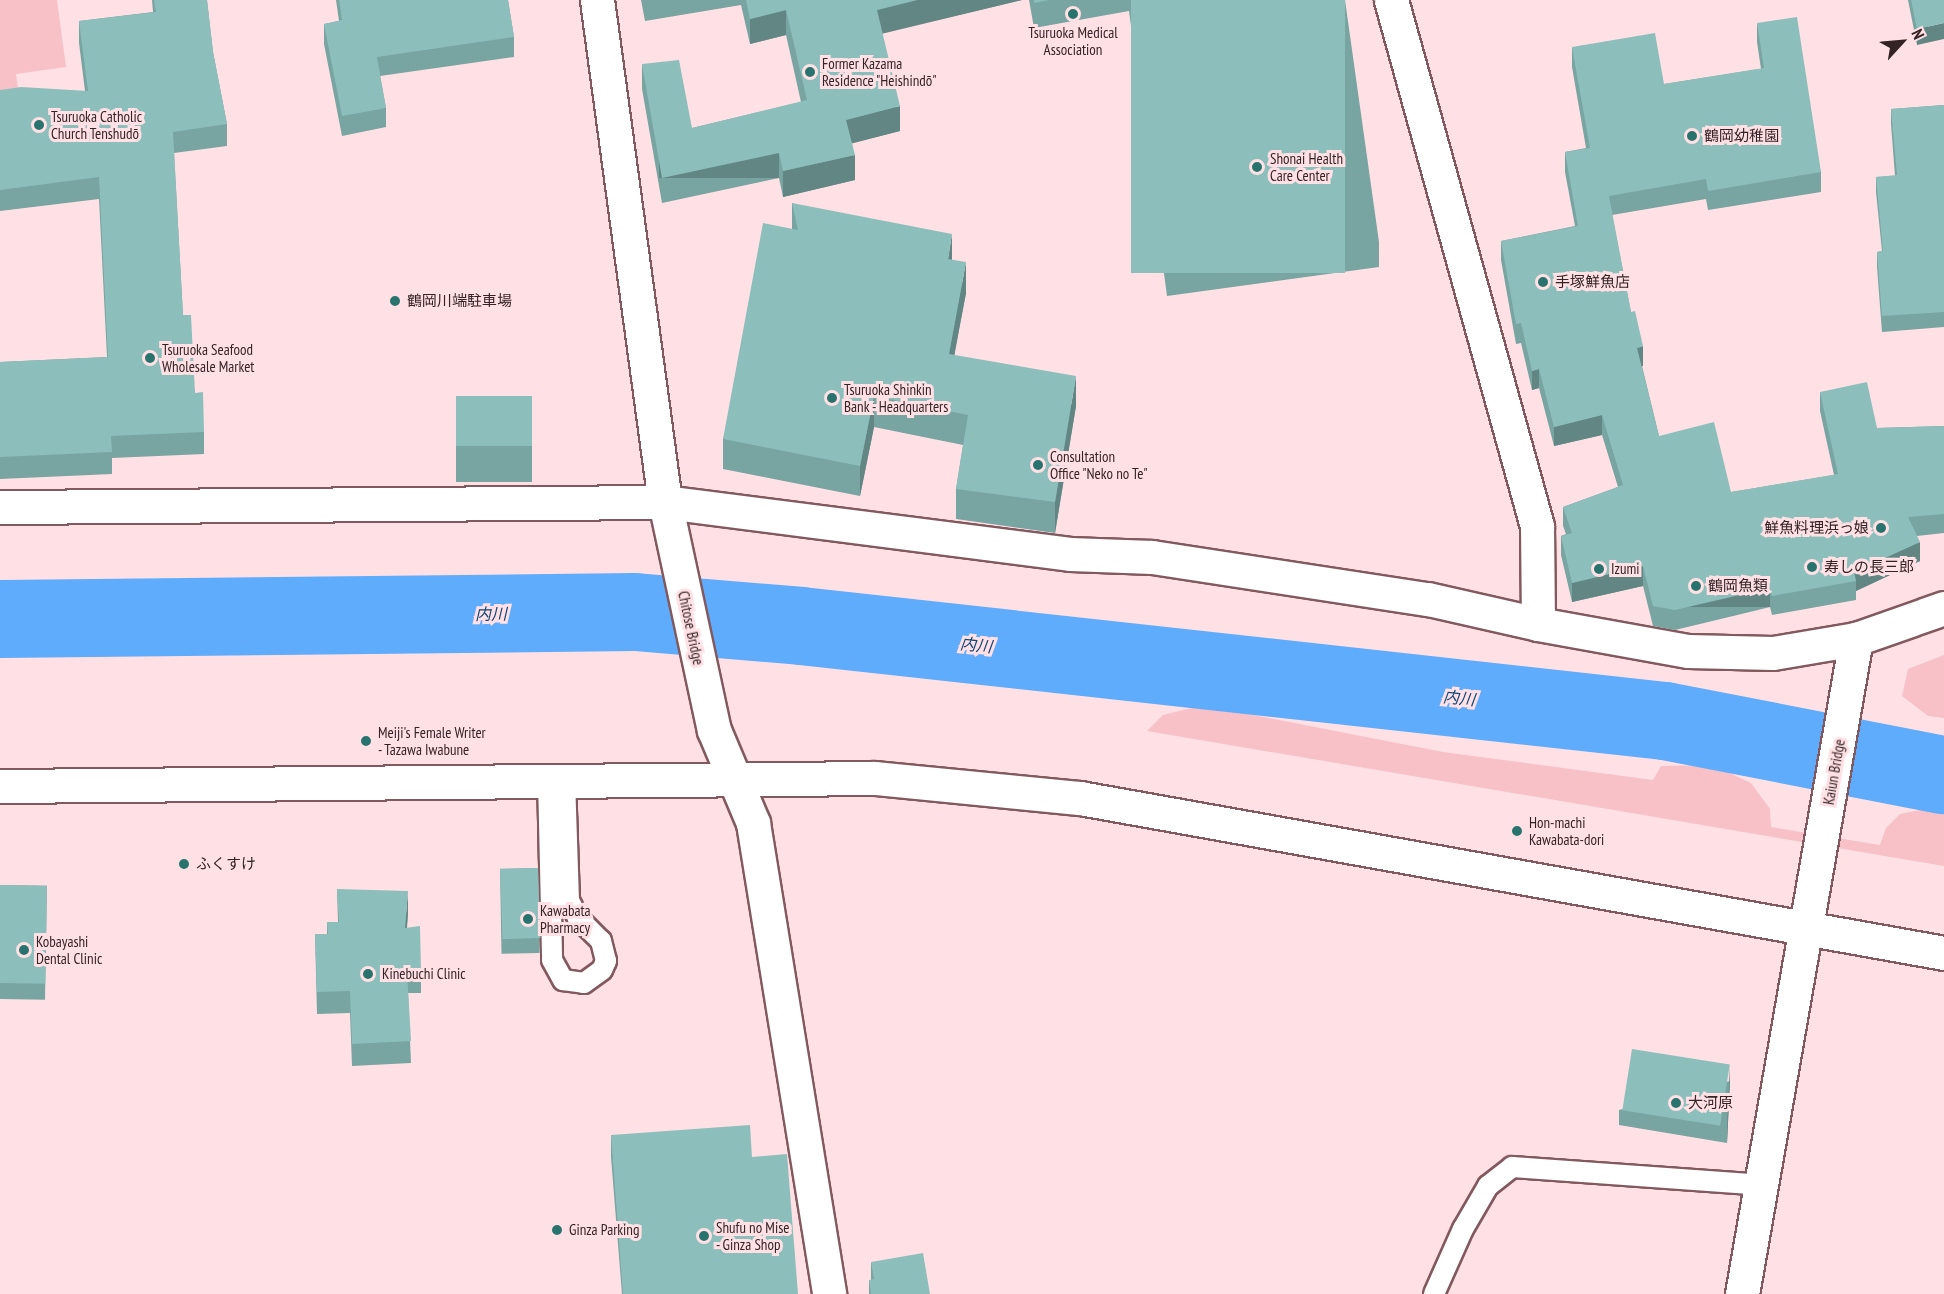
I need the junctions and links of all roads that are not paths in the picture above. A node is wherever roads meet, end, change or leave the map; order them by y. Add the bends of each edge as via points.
1 (597, 0) edge
2 (1391, 0) edge
3 (0, 507) edge
4 (667, 514) junction
5 (1944, 608) edge
6 (1538, 624) junction
7 (1856, 639) junction
8 (734, 776) junction
9 (557, 778) junction
10 (0, 786) edge
11 (1808, 930) junction
12 (1944, 953) edge
13 (1761, 1185) junction
14 (829, 1294) edge
15 (1434, 1294) edge
16 (1742, 1294) edge

1 - 4 street, Chitose Bridge
2 - 6 street via 1537,526
3 - 4 street
4 - 6 street via 1070,554 1152,557 1428,599
4 - 8 street, Chitose Bridge via 714,730
5 - 7 street
6 - 7 street via 1688,651 1773,653
7 - 11 street, Kaiun Bridge
8 - 9 street
8 - 11 street via 875,778 1080,798
8 - 14 street, Chitose Bridge via 753,823
9 - 9 lane via 552,960 563,980 584,983 602,970 606,961 601,941 578,918 569,900
9 - 10 street
11 - 12 street
11 - 13 street, Kaiun Bridge
13 - 15 lane via 1512,1167 1488,1186 1463,1229
13 - 16 street, Kaiun Bridge

